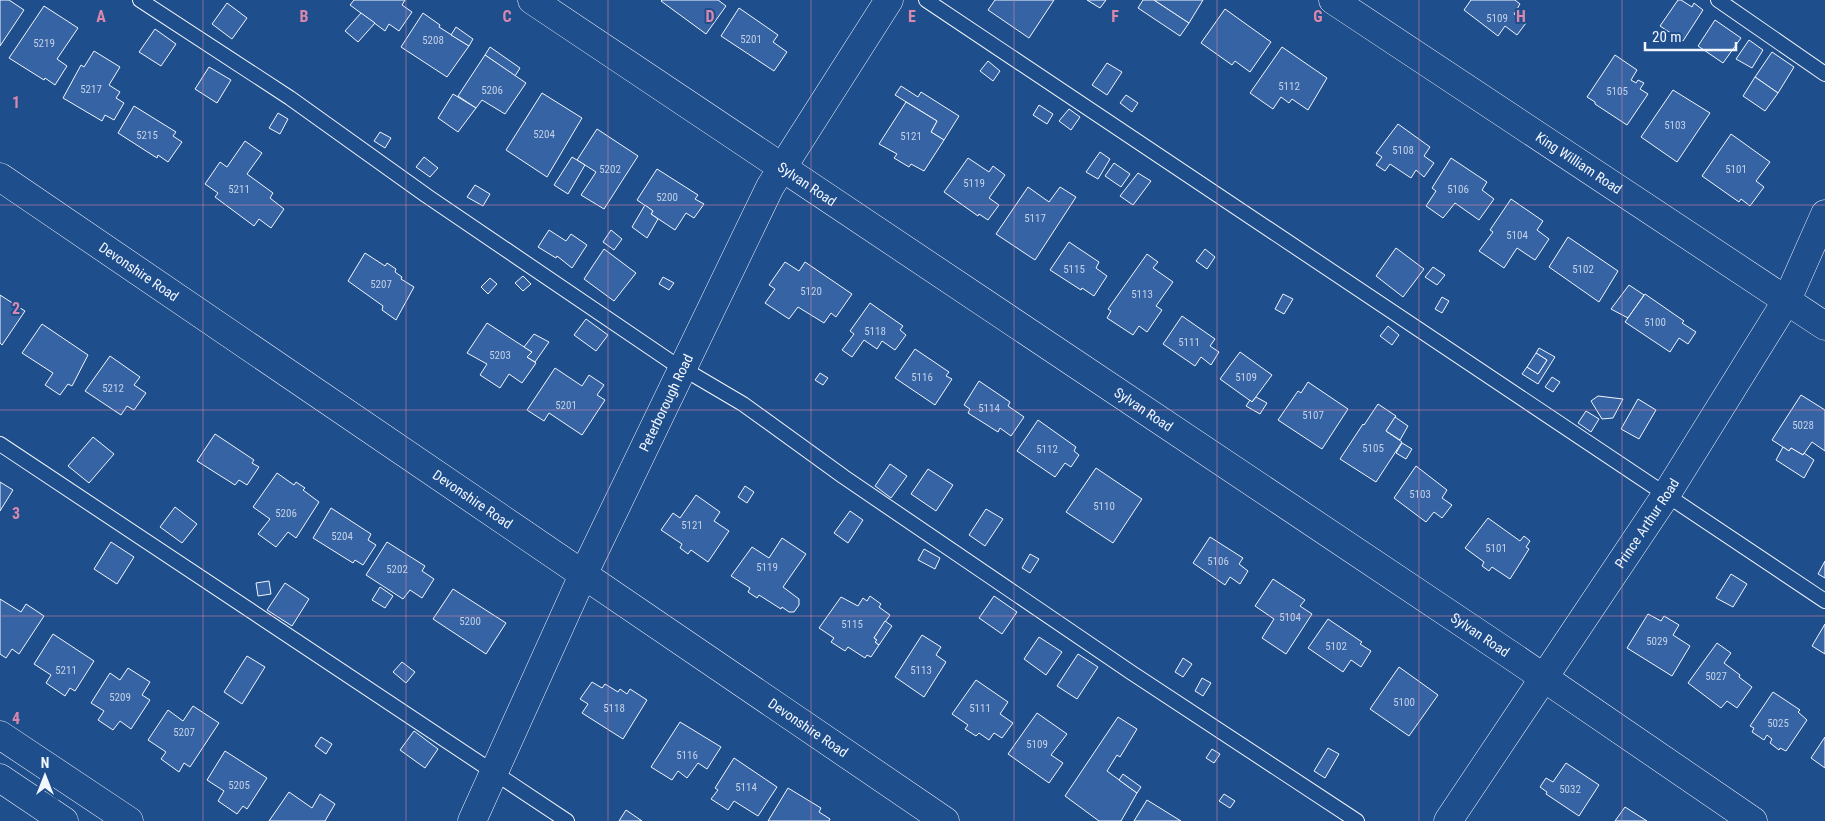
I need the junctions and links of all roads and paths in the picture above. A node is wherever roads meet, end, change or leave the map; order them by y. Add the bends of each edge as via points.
1 (140, 0) edge
2 (532, 0) edge
3 (888, 0) edge
4 (926, 0) edge
5 (1333, 0) edge
6 (1718, 0) edge
7 (1825, 74) edge
8 (783, 167) junction
9 (0, 177) edge
10 (1825, 214) edge
11 (1787, 300) junction
12 (1825, 326) edge
13 (682, 368) junction
14 (0, 444) edge
15 (1666, 496) junction
16 (583, 575) junction
17 (1825, 601) edge
18 (1544, 678) junction
19 (0, 735) edge
20 (494, 772) junction
21 (0, 778) edge
22 (64, 821) edge
23 (129, 821) edge
24 (472, 821) edge
25 (567, 821) edge
26 (945, 821) edge
27 (1357, 821) edge
28 (1448, 821) edge
29 (1753, 821) edge

1 - 13 lane via 283,93 427,196
2 - 8 street, Sylvan Road
3 - 8 street, Peterborough Road
4 - 15 lane
5 - 11 street, King William Road
6 - 7 lane
8 - 13 street, Peterborough Road via 770,187
8 - 18 street, Sylvan Road
9 - 16 street, Devonshire Road
10 - 11 street, Prince Arthur Road
11 - 12 street, King William Road
11 - 15 street, Prince Arthur Road
13 - 16 street, Peterborough Road
13 - 27 lane via 742,404 1132,673
14 - 20 lane
15 - 17 lane
15 - 18 street, Prince Arthur Road
16 - 20 street, Peterborough Road
16 - 26 street, Devonshire Road
18 - 28 street, Prince Arthur Road
18 - 29 street, Sylvan Road
19 - 23 street
20 - 24 street, Peterborough Road
20 - 25 lane
21 - 22 street

